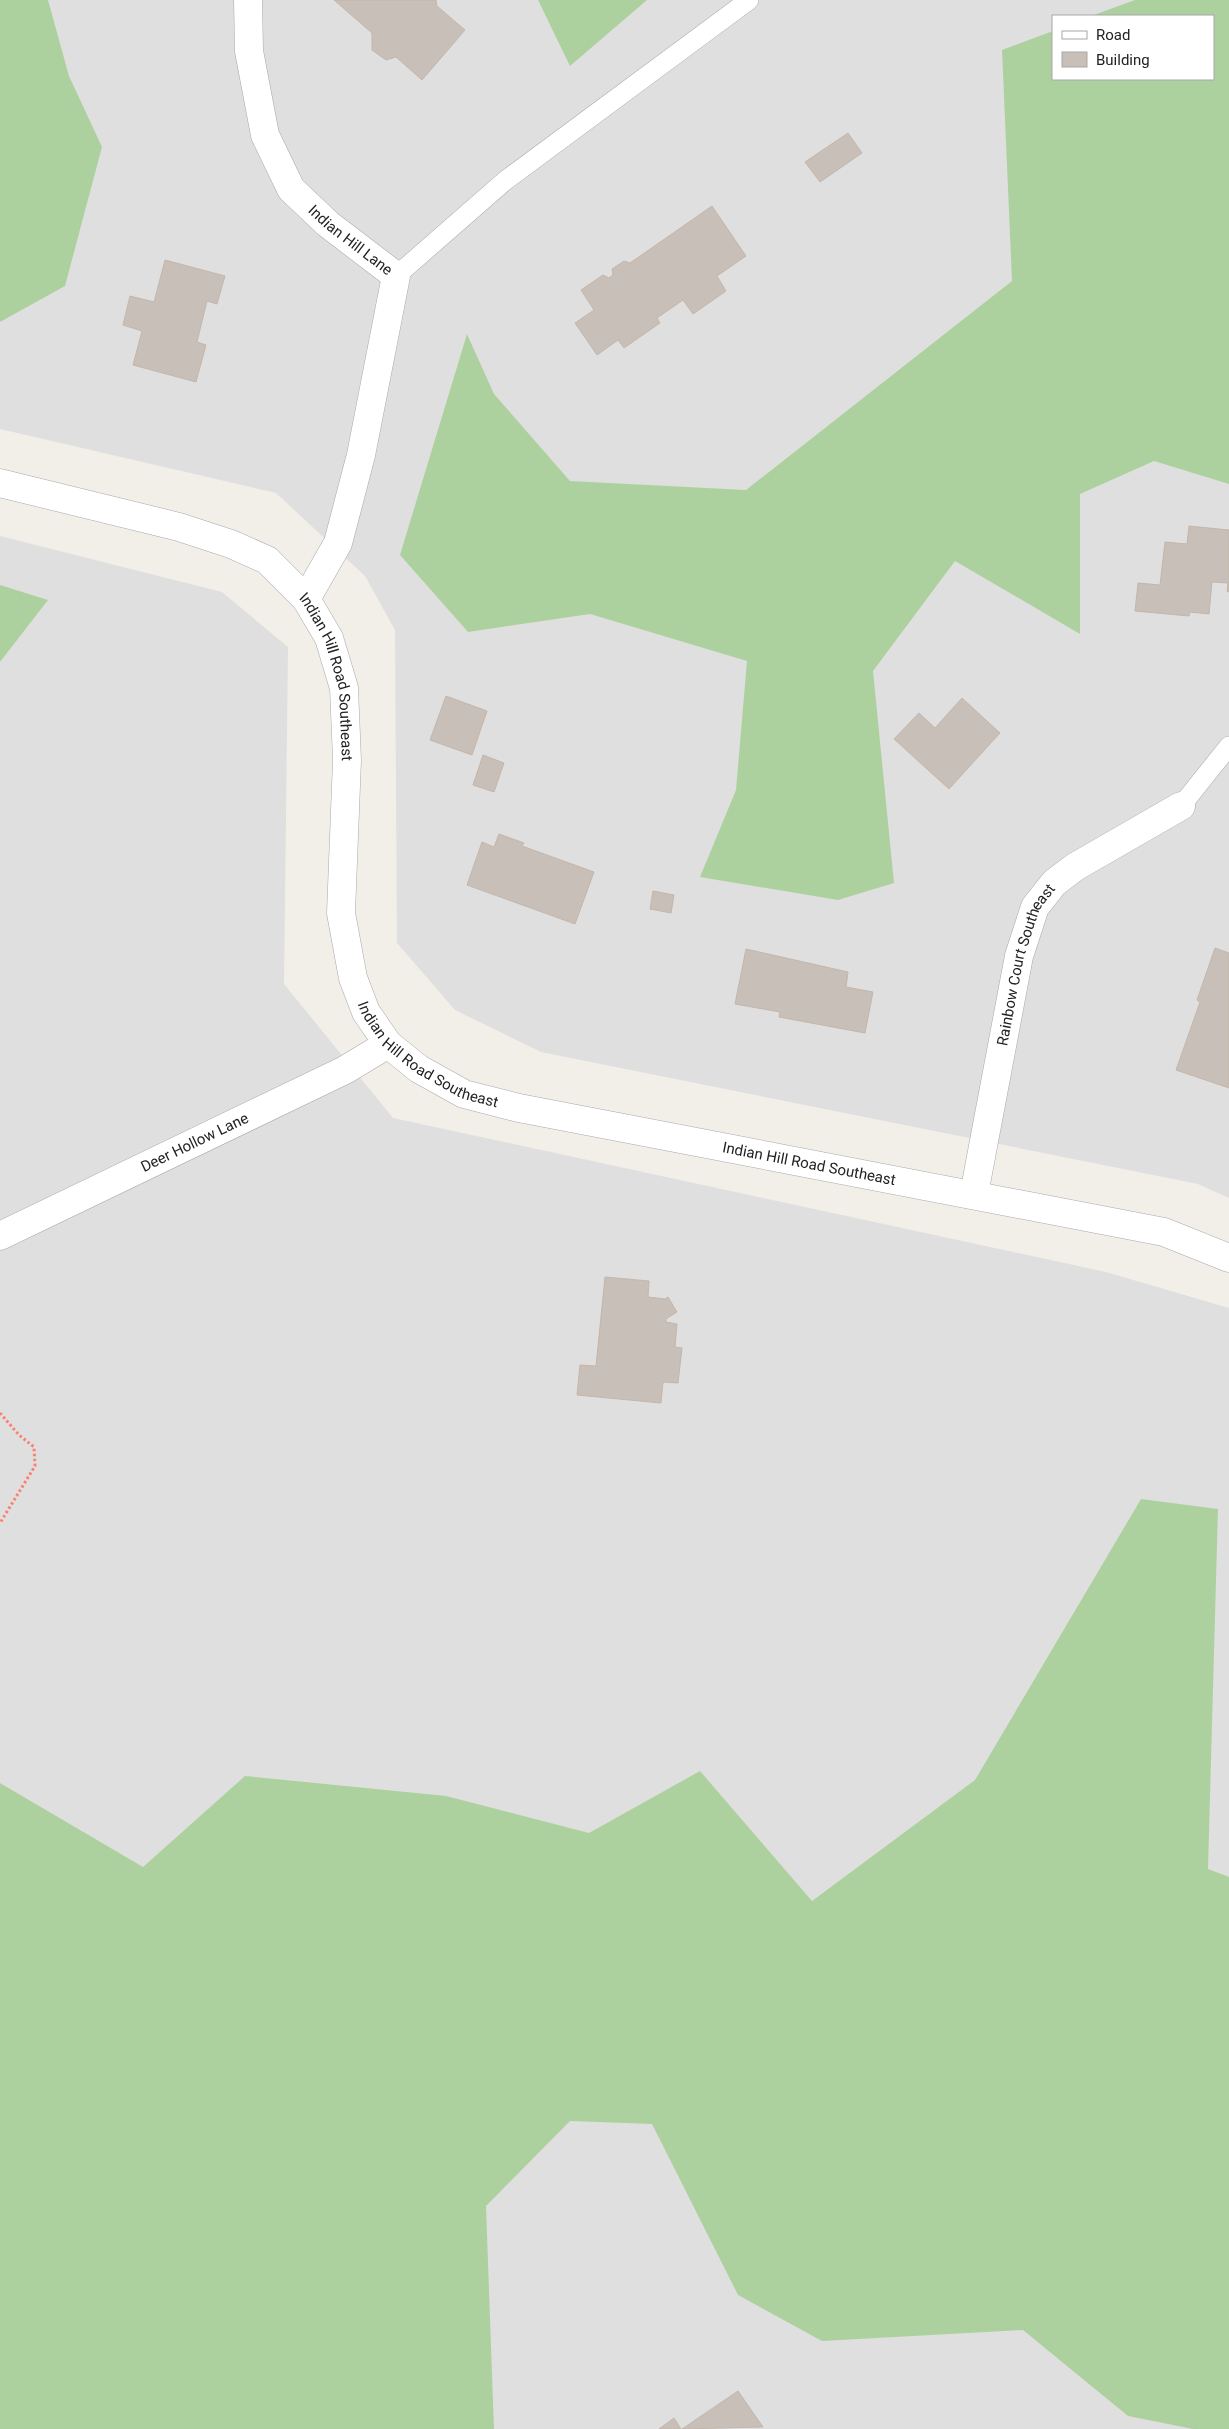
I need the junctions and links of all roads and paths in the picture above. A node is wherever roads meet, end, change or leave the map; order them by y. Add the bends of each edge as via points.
1 (248, 0) edge
2 (749, 0) edge
3 (396, 276) junction
4 (0, 483) edge
5 (306, 598) junction
6 (1229, 746) edge
7 (1181, 806) joint
8 (388, 1044) junction
9 (974, 1194) junction
10 (0, 1236) edge
11 (1229, 1258) edge
12 (0, 1412) edge
13 (0, 1522) edge

1 - 3 street, Indian Hill Lane via 249,51 265,135 291,189 328,224
2 - 3 lane via 506,180
3 - 5 street, Indian Hill Lane via 362,455 338,543
4 - 5 street, Indian Hill Road Southeast via 179,527 231,544 267,560
5 - 8 street, Indian Hill Road Southeast via 329,638 344,688 347,760 341,913 353,978 366,1012
6 - 7 lane
7 - 9 street, Rainbow Court Southeast via 1075,867 1054,883 1036,907 1019,956
8 - 9 street, Indian Hill Road Southeast via 419,1069 464,1094 519,1108
8 - 10 street, Deer Hollow Lane via 345,1070
9 - 11 street, Indian Hill Road Southeast via 1164,1232
12 - 13 path via 34,1447 35,1466

